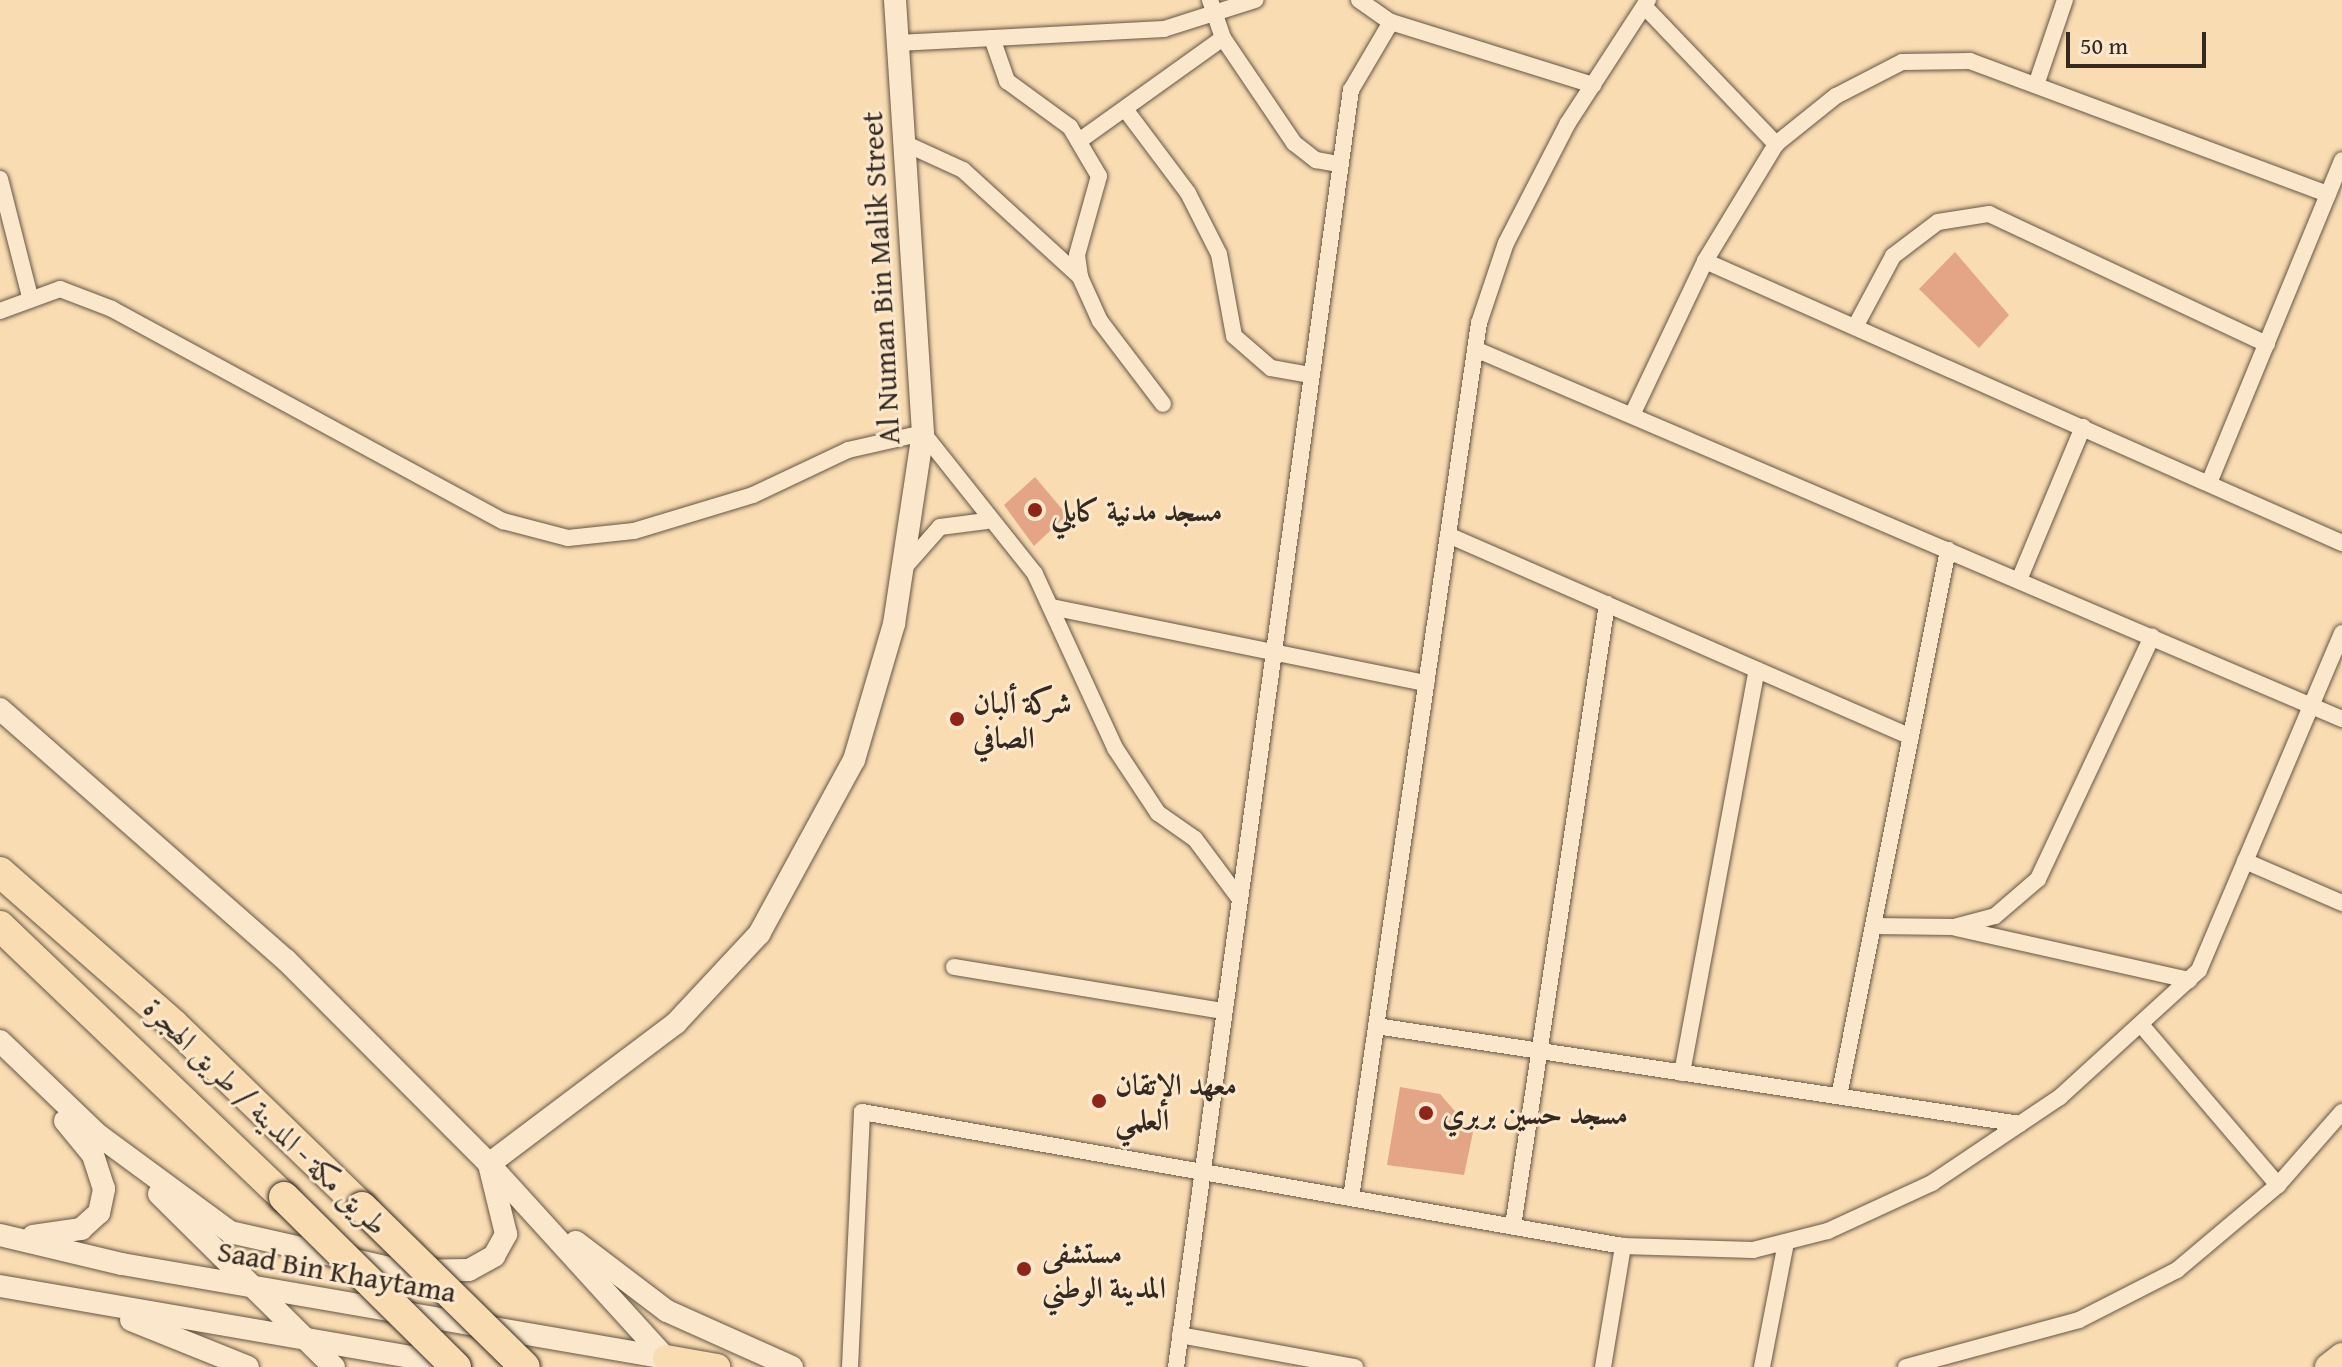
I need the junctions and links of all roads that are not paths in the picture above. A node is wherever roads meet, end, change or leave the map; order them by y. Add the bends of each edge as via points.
1 (895, 0) edge
2 (1210, 0) edge
3 (1255, 0) edge
4 (1359, 0) edge
5 (2065, 0) edge
6 (1648, 2) edge
7 (1212, 19) junction
8 (1391, 22) junction
9 (992, 38) junction
10 (1223, 38) junction
11 (898, 43) junction
12 (1593, 85) junction
13 (2036, 85) junction
14 (1128, 113) junction
15 (1079, 141) junction
16 (904, 143) junction
17 (1776, 144) junction
18 (2342, 160) edge
19 (1338, 164) junction
20 (0, 179) edge
21 (2328, 194) junction
22 (1705, 261) junction
23 (1080, 277) junction
24 (30, 297) junction
25 (0, 311) edge
26 (1855, 327) junction
27 (2267, 344) junction
28 (1475, 349) junction
29 (1309, 375) junction
30 (1163, 404) dead end
31 (1632, 415) junction
32 (2083, 427) junction
33 (923, 433) junction
34 (2209, 483) junction
35 (987, 521) junction
36 (1448, 535) junction
37 (2342, 543) edge
38 (1948, 550) junction
39 (902, 570) junction
40 (2019, 580) junction
41 (1607, 604) junction
42 (1051, 607) junction
43 (2342, 633) edge
44 (2152, 637) junction
45 (1272, 652) junction
46 (1757, 670) junction
47 (1426, 683) junction
48 (2311, 706) junction
49 (0, 709) edge
50 (2342, 719) edge
51 (1911, 737) junction
52 (2245, 861) junction
53 (0, 872) edge
54 (1239, 898) junction
55 (2342, 903) edge
56 (0, 926) edge
57 (1873, 926) junction
58 (1954, 927) junction
59 (954, 967) dead end
60 (2189, 980) junction
61 (1223, 1011) junction
62 (1376, 1026) junction
63 (2143, 1027) junction
64 (0, 1041) edge
65 (0, 1049) edge
66 (1540, 1051) junction
67 (1682, 1073) junction
68 (1839, 1096) junction
69 (2342, 1112) edge
70 (2020, 1124) junction
71 (90, 1129) junction
72 (497, 1172) junction
73 (1202, 1172) junction
74 (2278, 1185) junction
75 (1351, 1198) junction
76 (1513, 1226) junction
77 (0, 1235) edge
78 (1786, 1242) junction
79 (1623, 1246) junction
80 (0, 1286) edge
81 (254, 1287) junction
82 (58, 1296) junction
83 (1180, 1335) junction
84 (306, 1339) junction
85 (2342, 1356) edge
86 (670, 1363) edge
87 (248, 1367) edge
88 (334, 1367) edge
89 (456, 1367) edge
90 (466, 1367) edge
91 (525, 1367) edge
92 (717, 1367) edge
93 (792, 1367) edge
94 (850, 1367) edge
95 (1176, 1367) edge
96 (1355, 1367) edge
97 (1603, 1367) edge
98 (1762, 1367) edge
99 (1906, 1367) edge
100 (2328, 1367) edge

1 - 11 main road, Al Numan Bin Malik Street
2 - 7 street
3 - 7 street
4 - 8 street
5 - 13 street
6 - 12 street
6 - 17 street
7 - 9 street via 1164,29
7 - 10 street
8 - 12 street
8 - 19 street via 1351,90
9 - 11 street
9 - 15 street via 1007,81 1049,106
10 - 14 street
10 - 19 street via 1303,154
11 - 16 main road, Al Numan Bin Malik Street
12 - 28 street via 1506,243
13 - 17 street via 1970,61 1902,62 1836,96
13 - 21 street
14 - 15 street
14 - 29 street via 1188,193 1219,254 1234,336 1259,362
15 - 23 street via 1100,191 1077,255
16 - 23 street via 963,170
16 - 33 main road, Al Numan Bin Malik Street
17 - 22 street
18 - 21 street
19 - 29 street
20 - 24 street
21 - 27 street
22 - 26 street
22 - 31 street
23 - 30 street via 1100,321
24 - 25 street
24 - 33 street via 60,289 112,309 503,521 568,538 634,531 753,495 848,450
26 - 27 street via 1893,256 1938,222 1989,214
26 - 32 street
27 - 34 street
28 - 31 street
28 - 36 street
29 - 45 street
31 - 38 street
32 - 34 street
32 - 40 street
33 - 35 street
33 - 39 main road, Al Numan Bin Malik Street
34 - 37 street
35 - 39 street via 940,527
35 - 42 street via 1035,574
36 - 41 street
36 - 47 street
38 - 40 street
38 - 51 street
39 - 72 main road, Al Numan Bin Malik Street via 894,624 854,760 759,934 676,1023
40 - 44 street
41 - 46 street
41 - 66 street
42 - 45 street
42 - 54 street via 1115,748 1158,813 1195,839
43 - 48 street
44 - 48 street
44 - 58 street via 2038,879 1995,916
45 - 47 street
45 - 54 street
46 - 51 street
46 - 67 street
47 - 62 street
48 - 50 street
48 - 52 street
49 - 72 main road via 286,960
51 - 57 street
52 - 55 street
52 - 60 street
53 - 91 highway, طريق مكة - المدينة / طريق الهجرة, bridge via 173,1024
54 - 61 street
56 - 89 highway, طريق مكة - المدينة / طريق الهجرة, bridge
57 - 58 street
57 - 68 street
58 - 60 street
59 - 61 street
60 - 63 street
61 - 73 street
62 - 66 street
62 - 75 street
63 - 70 street
63 - 74 street
64 - 71 main road
65 - 77 main road via 93,1155 104,1189 99,1213 81,1229 52,1237
66 - 67 street
66 - 76 street
67 - 68 street
68 - 70 street
69 - 74 street
70 - 78 street via 1932,1183 1828,1231
71 - 72 main road via 230,1232 403,1271 469,1270 494,1256 506,1234
71 - 81 main road
72 - 86 main road
72 - 93 main road via 667,1311
73 - 75 street
73 - 83 street
73 - 94 street via 862,1112
74 - 99 street via 2177,1270 2079,1320
75 - 76 street
76 - 79 street
77 - 81 main road, Saad Bin Khaytama
78 - 79 street via 1753,1250
78 - 98 street
79 - 97 street
80 - 82 main road
81 - 84 main road
81 - 86 main road, Saad Bin Khaytama
82 - 84 main road
82 - 87 main road
83 - 95 street
83 - 96 street
84 - 88 main road
84 - 90 main road
85 - 100 main road
86 - 92 main road

